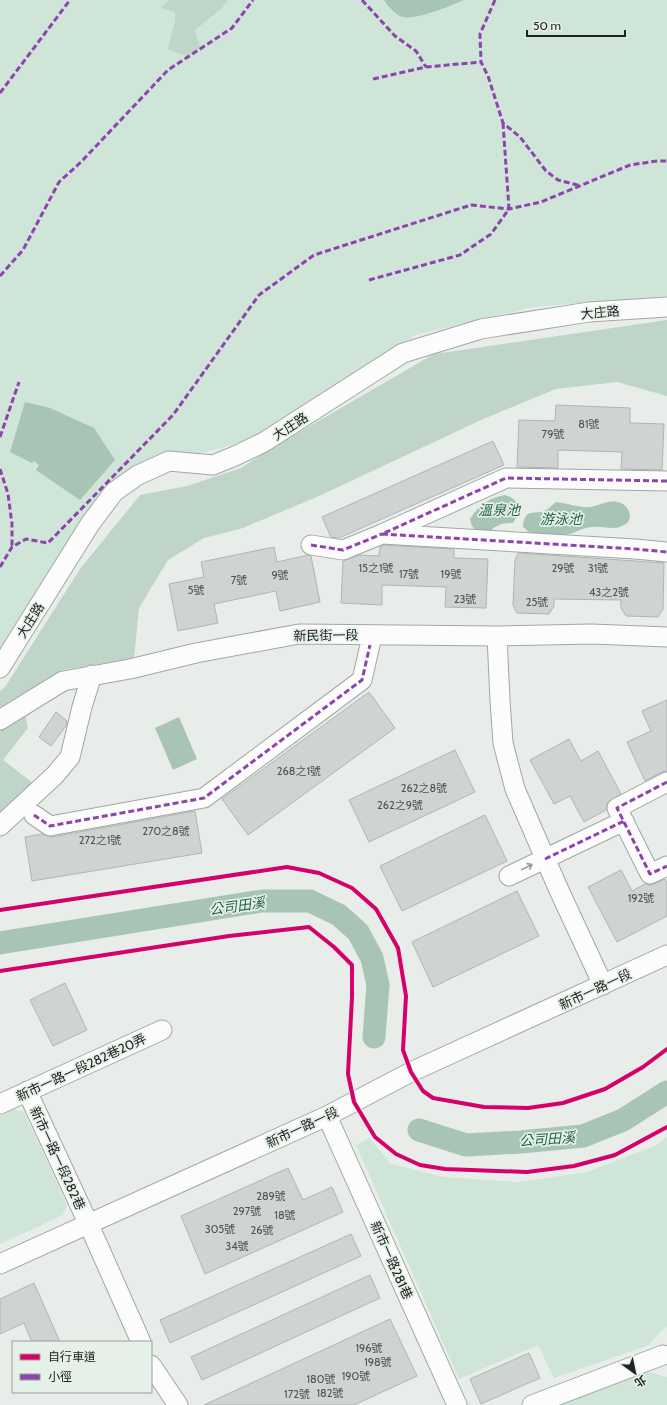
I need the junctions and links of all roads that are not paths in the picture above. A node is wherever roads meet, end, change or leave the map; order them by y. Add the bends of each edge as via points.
1 (667, 307) edge
2 (667, 481) edge
3 (382, 534) junction
4 (310, 545) dead end
5 (667, 552) edge
6 (498, 636) junction
7 (667, 637) edge
8 (370, 645) dead end
9 (0, 668) edge
10 (92, 675) junction
11 (0, 720) edge
12 (667, 782) edge
13 (34, 815) dead end
14 (624, 821) junction
15 (0, 826) edge
16 (545, 859) junction
17 (667, 866) edge
18 (509, 876) dead end
19 (667, 955) edge
20 (603, 985) junction
21 (162, 1030) dead end
22 (26, 1091) junction
23 (0, 1104) edge
24 (327, 1116) junction
25 (89, 1225) junction
26 (0, 1264) edge
27 (141, 1341) edge
28 (666, 1352) edge
29 (152, 1366) edge
30 (178, 1405) edge
31 (457, 1405) edge
32 (532, 1405) edge

1 - 9 street, 大庄路 via 589,312 481,329 403,353 264,442 235,456 213,465 169,461 138,476 114,492 90,524
2 - 3 street via 506,478
3 - 4 street via 343,550
3 - 5 street
6 - 7 street, 新民街一段 via 592,634
6 - 10 street, 新民街一段 via 299,634
6 - 16 street via 504,743 515,789
8 - 13 street via 362,680 204,798 50,826
10 - 11 street, 新民街一段 via 63,681
10 - 15 street via 70,757
12 - 14 street via 617,808
14 - 16 street
14 - 17 street via 650,874
18 -> 16 street
16 - 20 street
19 - 20 street, 新市一路一段
20 - 24 street, 新市一路一段 via 411,1072
21 - 22 street, 新市一路一段282巷20弄
22 - 23 street, 新市一路一段282巷20弄
22 - 25 street, 新市一路一段282巷
24 - 25 street, 新市一路一段
24 - 31 street, 新市一路281巷
25 - 26 street, 新市一路一段
25 - 27 street, 新市一路一段282巷
28 - 32 street
29 - 30 street

